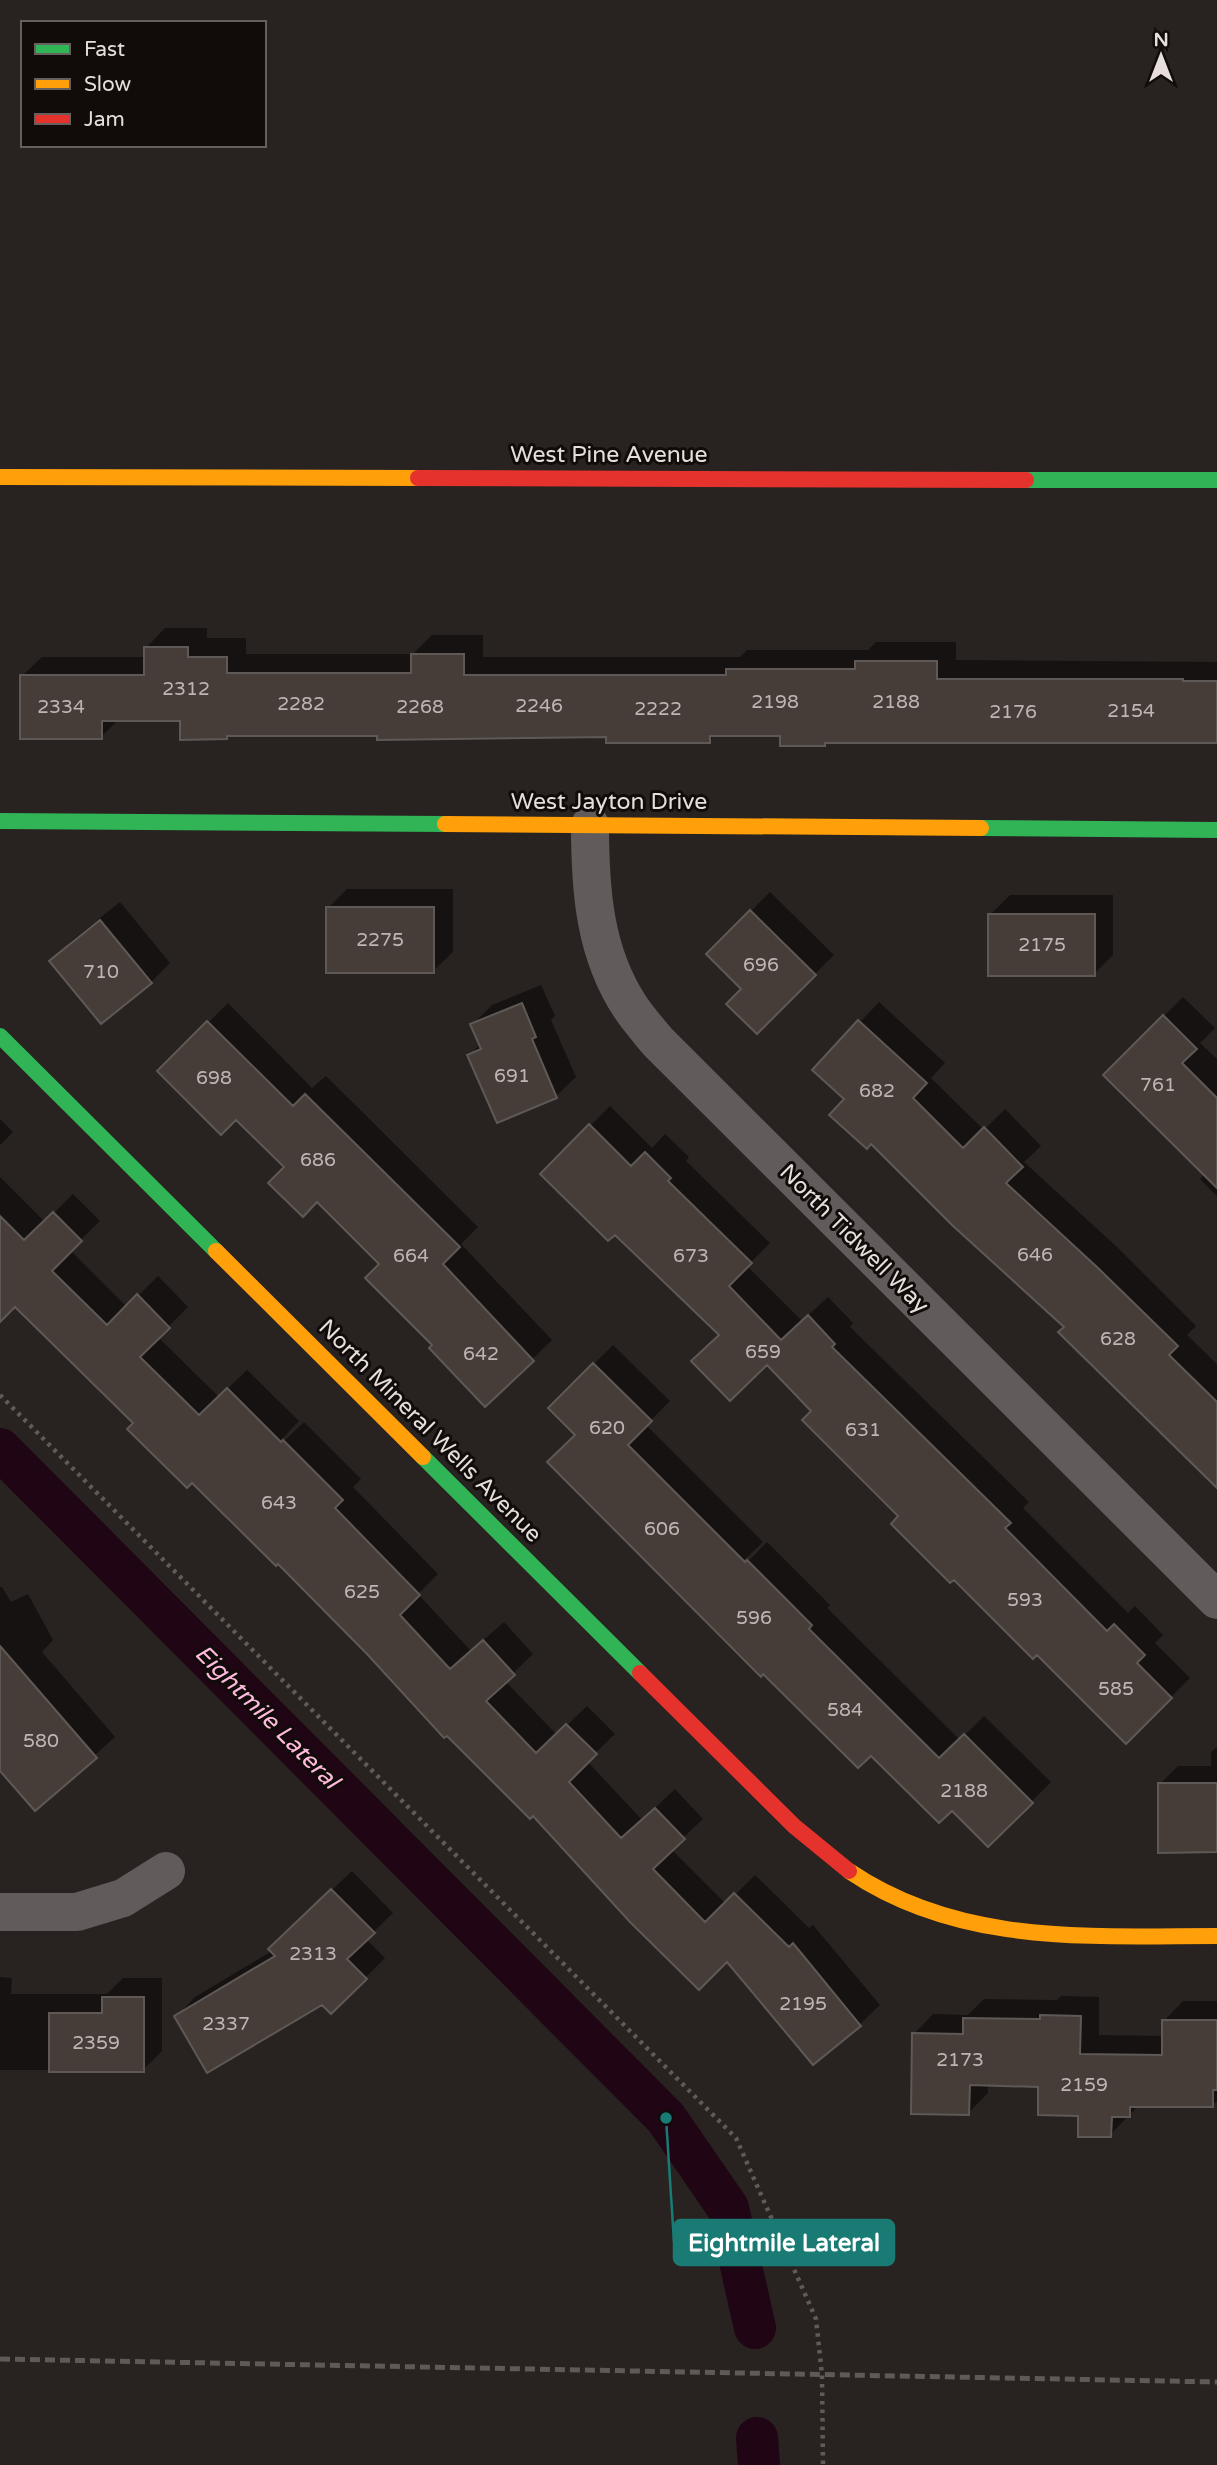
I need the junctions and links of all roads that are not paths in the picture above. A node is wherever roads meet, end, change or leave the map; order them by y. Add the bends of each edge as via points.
1 (0, 477) edge
2 (1217, 480) edge
3 (0, 821) edge
4 (590, 825) junction
5 (1217, 830) edge
6 (0, 1036) edge
7 (1217, 1600) edge
8 (166, 1871) dead end
9 (0, 1912) edge
10 (1217, 1937) edge

1 - 2 street, West Pine Avenue
3 - 4 street, West Jayton Drive
4 - 5 street, West Jayton Drive
4 - 7 street, North Tidwell Way via 595,919 608,964 630,1006 657,1042
6 - 10 street, North Mineral Wells Avenue via 830,1857 869,1884 953,1920 1044,1933
8 - 9 street via 123,1898 78,1912

